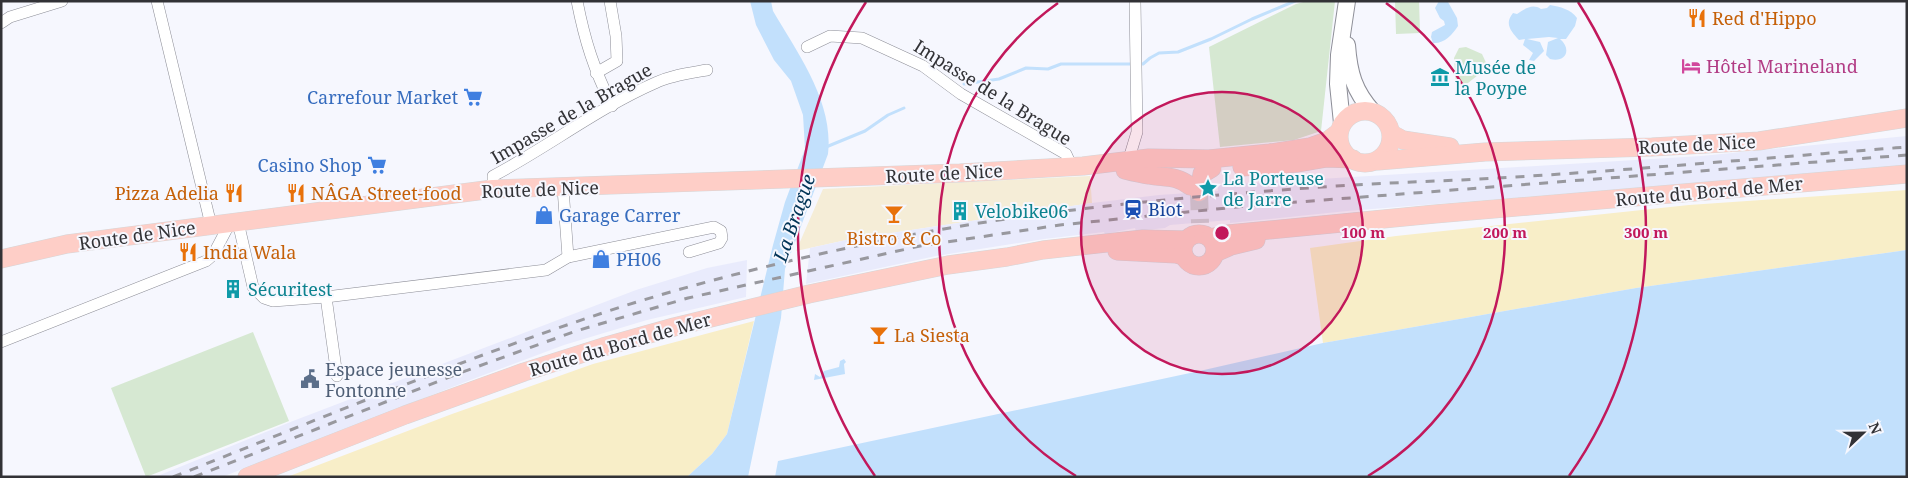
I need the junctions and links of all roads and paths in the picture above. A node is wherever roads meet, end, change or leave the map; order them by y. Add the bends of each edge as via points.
1 (62, 1) edge
2 (158, 1) edge
3 (577, 1) edge
4 (610, 1) edge
5 (1135, 1) edge
6 (1347, 1) edge
7 (1344, 20) junction
8 (1, 23) edge
9 (807, 47) dead end
10 (707, 70) dead end
11 (596, 73) junction
12 (612, 106) junction
13 (1373, 112) junction
14 (1907, 118) edge
15 (1340, 127) junction
16 (1392, 134) junction
17 (1485, 152) junction
18 (1130, 159) junction
19 (1353, 160) junction
20 (1378, 161) junction
21 (1205, 165) junction
22 (1078, 166) junction
23 (1907, 174) edge
24 (563, 188) junction
25 (493, 189) junction
26 (234, 222) junction
27 (211, 225) junction
28 (689, 252) dead end
29 (568, 257) junction
30 (1, 259) edge
31 (326, 297) junction
32 (1, 342) edge
33 (337, 376) dead end
34 (247, 477) edge

1 - 8 street
2 - 27 street
3 - 11 street
4 - 11 street via 617,61
5 - 18 street via 1137,132
6 - 7 main road
7 - 13 main road via 1353,78 1361,99
7 - 15 main road via 1339,55
9 - 22 street, Impasse de la Brague via 830,36 862,38 924,66 960,94 1066,154
10 - 12 street, Impasse de la Brague via 674,76
11 - 12 street
12 - 25 street, Impasse de la Brague via 493,176
13 - 15 main road via 1350,115
13 - 16 main road via 1385,119
14 - 17 main road, Route de Nice via 1759,141
15 - 19 main road via 1341,148
15 - 21 main road, Route de Nice via 1327,141 1310,147
16 - 17 main road via 1403,140
16 - 20 main road via 1389,148
17 - 20 main road
18 - 21 main road, Route de Nice
18 - 21 main road, Route de Nice via 1149,158
18 - 21 main road via 1150,175 1171,176 1193,191
18 - 22 main road, Route de Nice via 1100,169
19 - 20 main road via 1362,164
19 - 21 main road, Route de Nice via 1327,158 1286,164
22 - 24 main road, Route de Nice
23 - 34 main road, Route du Bord de Mer via 1198,238 1129,241 1043,250 938,267 809,294 603,347 405,415
24 - 25 main road, Route de Nice
24 - 29 street
25 - 26 main road, Route de Nice
26 - 27 main road, Route de Nice
26 - 31 street via 253,288 264,298 273,301
26 - 32 street via 206,261
27 - 30 main road, Route de Nice via 67,244
28 - 29 street via 719,243 721,231 714,227
29 - 31 street via 546,270
31 - 33 street

